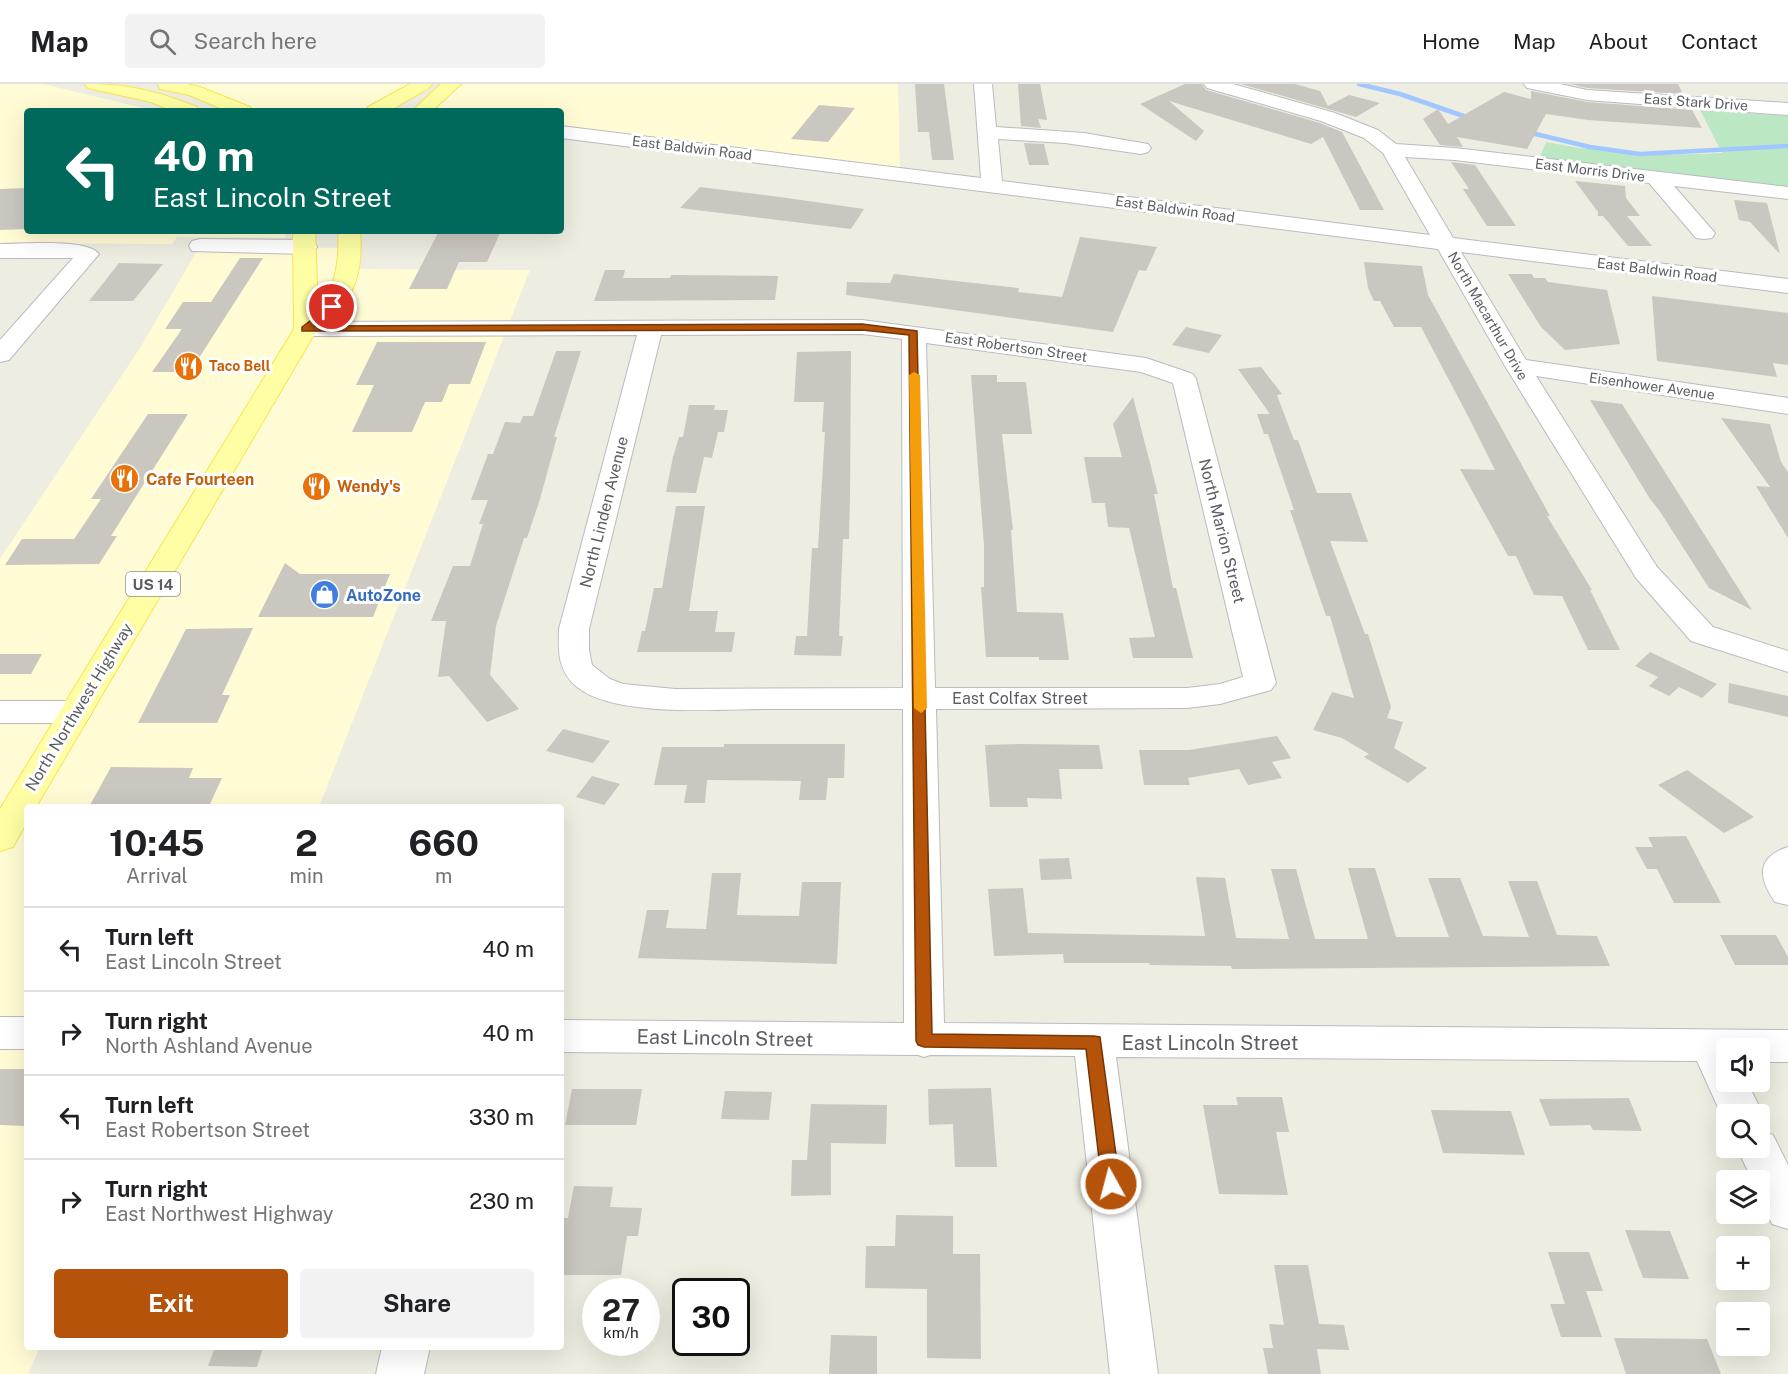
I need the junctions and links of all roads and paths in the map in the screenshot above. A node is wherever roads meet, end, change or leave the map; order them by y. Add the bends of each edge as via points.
1 (94, 84) edge
2 (162, 84) edge
3 (423, 84) edge
4 (452, 84) edge
5 (983, 84) edge
6 (1213, 84) edge
7 (1533, 84) edge
8 (439, 105) edge
9 (182, 108) edge
10 (236, 108) edge
11 (380, 108) edge
12 (1788, 109) edge
13 (564, 132) edge
14 (989, 133) junction
15 (1141, 148) dead end
16 (1391, 150) junction
17 (1656, 178) junction
18 (992, 184) junction
19 (1788, 193) edge
20 (1704, 233) dead end
21 (350, 234) edge
22 (305, 239) edge
23 (1446, 244) junction
24 (200, 246) dead end
25 (0, 251) edge
26 (1788, 286) edge
27 (651, 328) junction
28 (306, 329) junction
29 (914, 333) junction
30 (0, 355) edge
31 (1517, 366) junction
32 (1184, 379) joint
33 (1788, 406) edge
34 (1788, 662) edge
35 (1260, 683) joint
36 (599, 687) joint
37 (920, 698) junction
38 (0, 712) edge
39 (76, 712) junction
40 (0, 838) edge
41 (1788, 860) edge
42 (1788, 892) edge
43 (0, 1033) edge
44 (24, 1034) edge
45 (564, 1036) edge
46 (924, 1041) junction
47 (1094, 1042) junction
48 (1788, 1046) edge
49 (1710, 1047) junction
50 (1737, 1104) edge
51 (1763, 1158) edge
52 (1788, 1210) edge
53 (405, 1350) edge
54 (400, 1374) edge
55 (1134, 1374) edge

1 - 9 main road
2 - 10 main road via 194,91
3 - 11 main road
4 - 8 main road
5 - 14 street
6 - 16 street, North Macarthur Drive via 1328,117 1371,134
7 - 12 street, East Stark Drive via 1587,95
13 - 18 street, East Baldwin Road
14 - 15 street via 1047,134
14 - 18 street
16 - 17 street, East Morris Drive
16 - 23 street, North Macarthur Drive
17 - 19 street, East Morris Drive
17 - 20 street
18 - 23 street, East Baldwin Road
21 - 28 main road, US 14 via 348,269 332,307
22 - 24 street
22 - 28 main road
23 - 26 street, East Baldwin Road
23 - 31 street, North Macarthur Drive
25 - 30 street via 88,254
27 - 28 street, East Robertson Street
27 - 29 street, East Robertson Street via 862,327
27 - 36 street, North Linden Avenue via 574,629 574,658 579,670
28 - 39 main road, North Northwest Highway / US 14
29 - 32 street, East Robertson Street via 1146,365
29 - 37 street
31 - 33 street, Eisenhower Avenue
31 - 34 street, North Macarthur Drive via 1646,572 1702,634
32 - 35 street, North Marion Street
35 - 37 street, East Colfax Street via 1187,698
36 - 37 street, East Colfax Street via 634,696 675,699
37 - 46 street
38 - 39 street
39 - 40 main road, North Northwest Highway / US 14
41 - 42 street via 1779,870 1781,883
43 - 44 street
45 - 46 street, East Lincoln Street
46 - 47 street, East Lincoln Street
47 - 49 street, East Lincoln Street
47 - 55 street
48 - 49 street, East Lincoln Street
49 - 50 street
51 - 52 street
53 - 54 street

